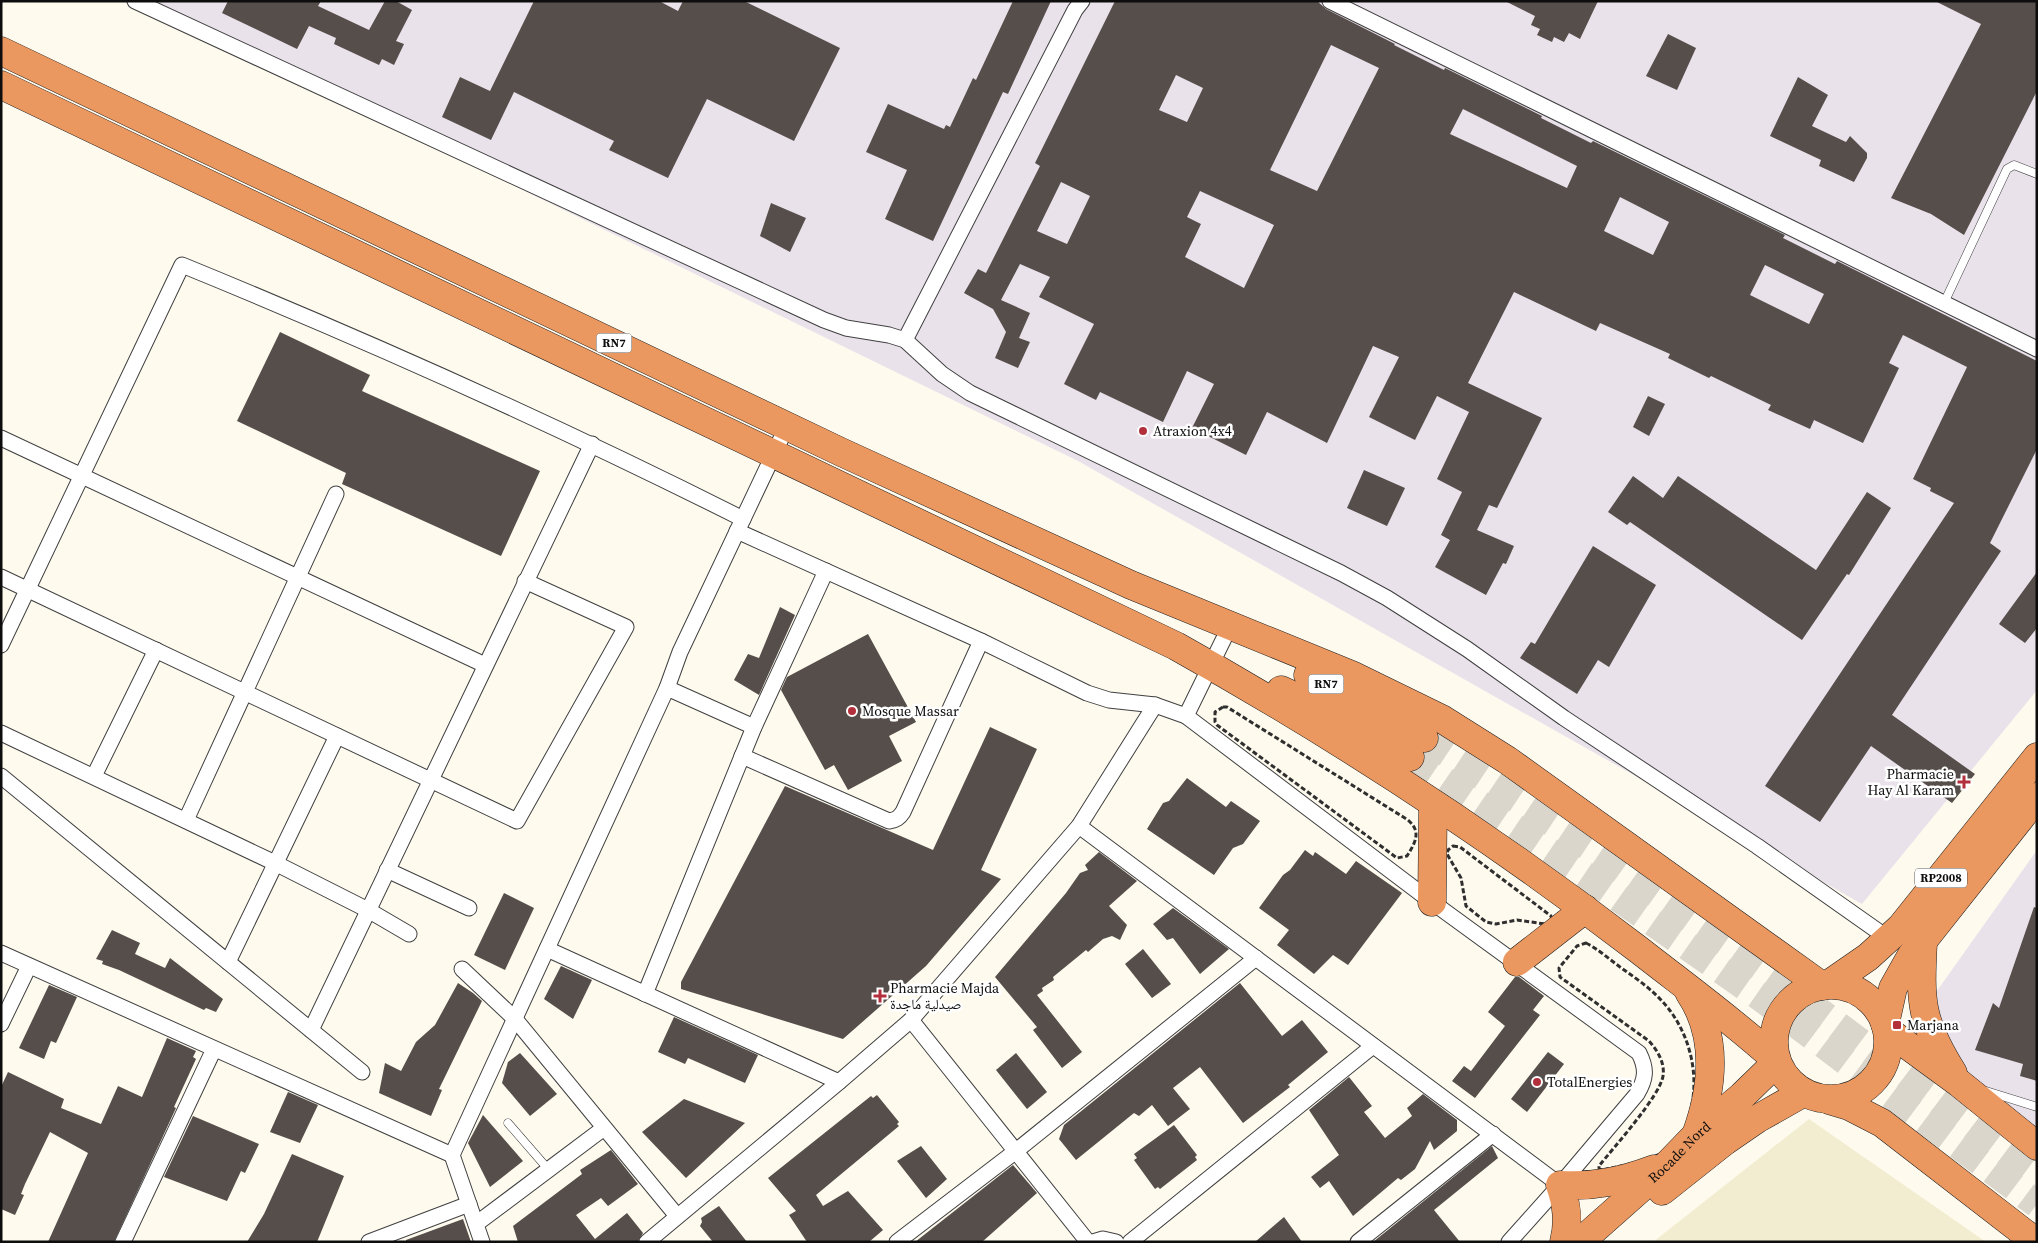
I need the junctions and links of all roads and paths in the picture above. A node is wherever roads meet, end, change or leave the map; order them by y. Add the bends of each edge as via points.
1 (135, 1) edge
2 (1330, 1) edge
3 (1078, 4) edge
4 (1, 51) edge
5 (1, 85) edge
6 (2037, 174) edge
7 (1944, 303) junction
8 (905, 340) junction
9 (2037, 349) edge
10 (787, 426) junction
11 (1, 438) edge
12 (592, 444) junction
13 (774, 454) junction
14 (81, 476) junction
15 (336, 494) dead end
16 (740, 525) junction
17 (826, 571) junction
18 (1, 577) edge
19 (298, 577) junction
20 (525, 580) junction
21 (28, 589) junction
22 (1230, 626) junction
23 (981, 641) junction
24 (1, 645) edge
25 (156, 650) junction
26 (485, 665) junction
27 (1211, 665) junction
28 (667, 688) junction
29 (245, 692) junction
30 (1155, 705) junction
31 (1227, 707) joint
32 (1186, 716) junction
33 (754, 727) junction
34 (1, 733) edge
35 (337, 736) junction
36 (742, 756) junction
37 (2037, 757) edge
38 (1, 776) edge
39 (94, 776) junction
40 (430, 780) junction
41 (2037, 797) edge
42 (1433, 804) junction
43 (186, 820) junction
44 (1080, 826) junction
45 (275, 863) junction
46 (388, 870) junction
47 (1432, 902) junction
48 (469, 908) dead end
49 (1585, 909) junction
50 (368, 910) junction
51 (1551, 916) joint
52 (409, 934) dead end
53 (1889, 938) junction
54 (1923, 942) junction
55 (547, 949) junction
56 (1, 954) edge
57 (1256, 958) junction
58 (228, 962) junction
59 (1517, 962) junction
60 (29, 966) junction
61 (462, 969) dead end
62 (1684, 985) junction
63 (1826, 985) junction
64 (645, 994) junction
65 (515, 1018) junction
66 (911, 1020) junction
67 (1, 1024) edge
68 (1886, 1028) junction
69 (311, 1030) junction
70 (1374, 1046) junction
71 (214, 1049) junction
72 (1776, 1060) junction
73 (362, 1072) dead end
74 (839, 1082) junction
75 (1959, 1083) junction
76 (1803, 1093) junction
77 (1829, 1100) junction
78 (2037, 1107) edge
79 (508, 1124) dead end
80 (604, 1128) junction
81 (1493, 1134) junction
82 (1696, 1135) junction
83 (2037, 1146) edge
84 (1016, 1151) junction
85 (452, 1155) junction
86 (1667, 1164) junction
87 (548, 1169) junction
88 (1560, 1186) junction
89 (469, 1204) junction
90 (677, 1216) junction
91 (476, 1224) junction
92 (123, 1242) edge
93 (369, 1242) edge
94 (482, 1242) edge
95 (647, 1242) edge
96 (898, 1242) edge
97 (1088, 1242) edge
98 (1094, 1242) edge
99 (1116, 1242) edge
100 (1130, 1242) edge
101 (1358, 1242) edge
102 (1509, 1242) edge
103 (1564, 1242) edge
104 (1580, 1242) edge
105 (1602, 1242) edge
106 (2036, 1242) edge

1 - 8 street via 824,320 852,330
2 - 7 street
3 - 8 street
4 - 10 highway, RN7
5 - 13 highway, RN7
6 - 7 lane via 2014,165 2007,169
7 - 9 street
8 - 53 street via 942,374 970,393 1326,565 1412,613
10 - 13 street
10 - 22 highway, RN7 via 1131,585
11 - 14 street
12 - 14 street via 388,351 182,265
12 - 16 street
12 - 20 street
13 - 16 street
13 - 27 highway, RN7 via 1128,622
14 - 19 street
14 - 21 street
15 - 19 street
16 - 17 street
16 - 28 street via 680,652
17 - 23 street
17 - 33 street
18 - 21 street
19 - 26 street
19 - 29 street
20 - 26 street
20 - 40 street via 626,627 518,821
21 - 24 street
21 - 25 street
22 - 27 street
22 - 27 highway, RN7 via 1299,670 1395,719 1417,747 1371,734 1282,690
22 - 63 highway via 1354,676 1476,739
23 - 30 street via 1087,693 1109,700
23 - 36 street via 903,812 895,820 889,821
25 - 29 street
25 - 39 street
26 - 40 street
27 - 32 street
27 - 42 highway via 1282,706
28 - 33 street
28 - 55 street
29 - 35 street
29 - 43 street
30 - 32 street
30 - 44 street
31 - 31 path via 1215,712 1217,725 1394,856 1407,856 1417,835 1408,820
32 - 47 street
33 - 36 street
34 - 39 street
35 - 40 street
35 - 45 street
36 - 64 street
37 - 53 highway, RP2008 via 1920,905
38 - 58 street
39 - 43 street
40 - 46 street
41 - 54 highway, RP2008
42 - 47 highway
42 - 49 highway
43 - 45 street
44 - 57 street
44 - 66 street
45 - 50 street
45 - 58 street
46 - 48 street
46 - 50 street
47 - 59 street
49 - 59 highway
49 - 62 highway
50 - 52 street
50 - 69 street
51 - 51 path via 1460,847 1453,846 1448,850 1448,857 1461,878 1466,906 1486,922 1496,924 1517,920 1545,924 1552,921
53 - 63 highway, RP2008 via 1855,967
54 - 68 highway, RP2008 via 1893,988
54 - 75 highway via 1921,988 1925,1018 1936,1046
55 - 64 street
55 - 65 street
56 - 60 street
57 - 70 street
57 - 84 street
58 - 69 street
59 - 88 street via 1634,1050 1644,1063 1646,1074 1637,1094
60 - 67 street
60 - 71 street
61 - 65 street
62 - 72 highway
62 - 82 highway via 1703,1019 1711,1055 1708,1097
63 - 68 highway via 1844,986 1864,996 1879,1011
63 - 72 highway via 1803,992 1783,1010 1773,1035
64 - 74 street
65 - 80 street
65 - 85 street
66 - 74 street
66 - 84 street
68 - 75 highway
68 - 77 highway via 1887,1051 1877,1076 1856,1094
69 - 73 street
70 - 81 street
70 - 100 street
71 - 85 street
71 - 92 street
72 - 76 highway via 1783,1074
72 - 82 highway, Rocade Nord via 1742,1096
74 - 90 street
75 - 78 lane
75 - 83 highway
76 - 77 highway
76 - 105 highway, Rocade Nord via 1725,1141
77 - 106 highway via 1882,1123
79 - 87 lane
80 - 87 street
80 - 90 street
81 - 88 street
81 - 101 street
82 - 86 highway, Rocade Nord
84 - 96 street
84 - 97 street
85 - 89 street
86 - 88 highway via 1620,1181
86 - 104 highway, Rocade Nord
87 - 91 street
88 - 102 street
88 - 103 highway via 1567,1210
89 - 91 street
89 - 93 street
90 - 95 street
91 - 94 street
98 - 99 street via 1103,1239

